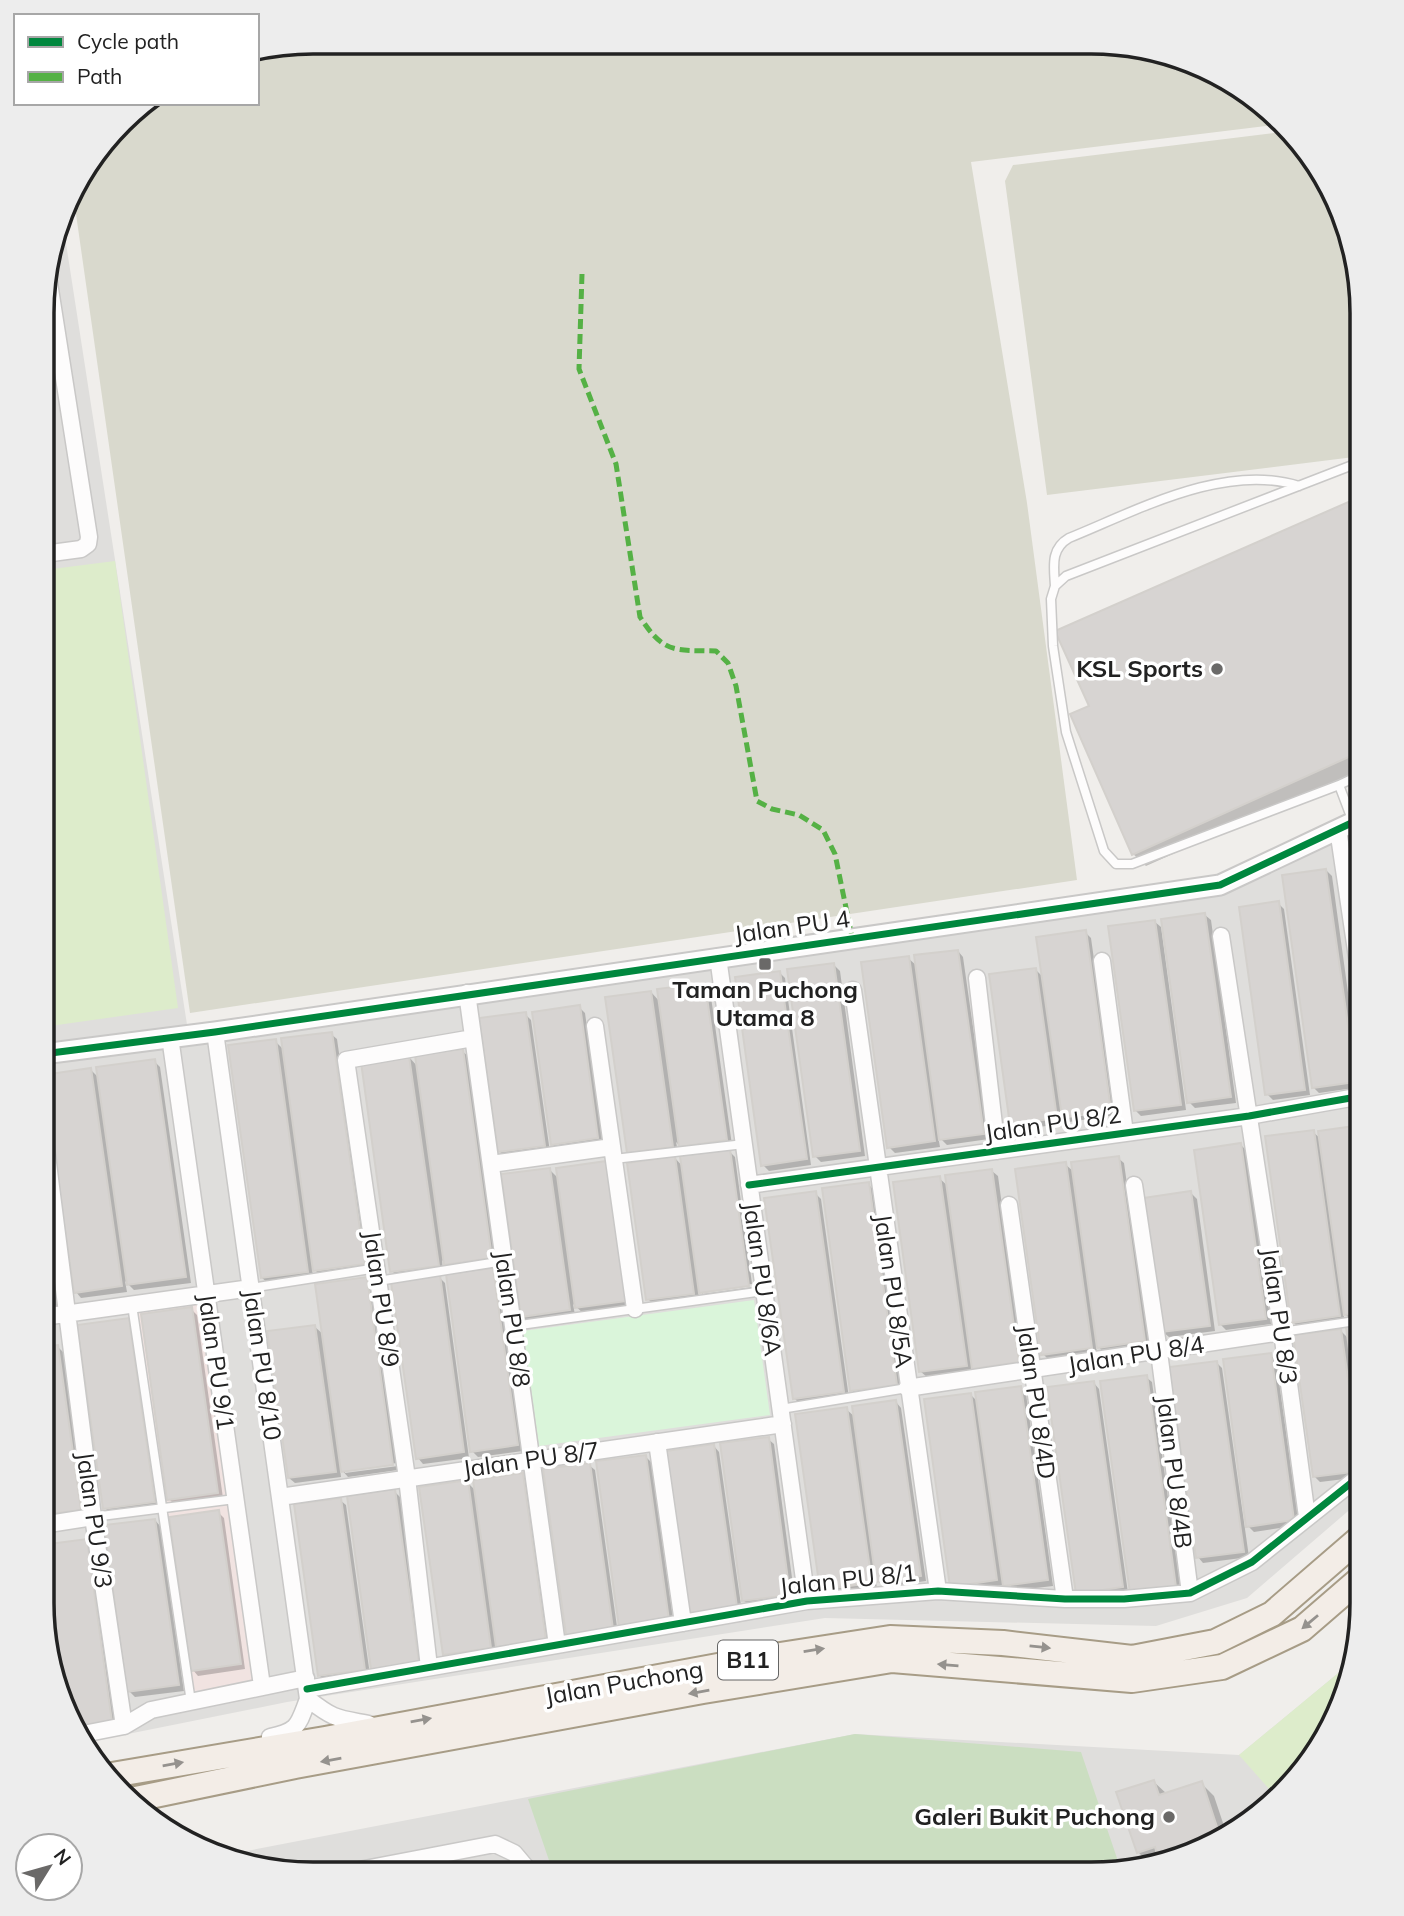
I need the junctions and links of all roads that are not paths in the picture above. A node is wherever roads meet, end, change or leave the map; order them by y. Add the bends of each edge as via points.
1 (54, 344) edge
2 (1350, 466) edge
3 (1298, 486) junction
4 (54, 553) edge
5 (1055, 586) junction
6 (1350, 780) edge
7 (1339, 785) junction
8 (1350, 820) edge
9 (1350, 823) edge
10 (1350, 832) edge
11 (1350, 874) edge
12 (1345, 876) junction
13 (1350, 907) edge
14 (1221, 936) dead end
15 (718, 957) junction
16 (1102, 961) dead end
17 (978, 978) dead end
18 (853, 990) dead end
19 (467, 993) junction
20 (595, 1026) dead end
21 (215, 1032) junction
22 (170, 1037) junction
23 (473, 1038) junction
24 (54, 1053) edge
25 (1350, 1098) edge
26 (1249, 1116) junction
27 (1125, 1133) junction
28 (744, 1144) junction
29 (997, 1151) junction
30 (613, 1153) junction
31 (491, 1164) junction
32 (876, 1167) junction
33 (749, 1185) junction
34 (1134, 1185) dead end
35 (1009, 1205) dead end
36 (54, 1219) edge
37 (504, 1261) junction
38 (377, 1275) junction
39 (251, 1288) junction
40 (764, 1291) junction
41 (206, 1294) junction
42 (132, 1305) junction
43 (635, 1309) junction
44 (65, 1314) junction
45 (54, 1316) edge
46 (1350, 1322) edge
47 (513, 1326) junction
48 (1282, 1332) junction
49 (1159, 1352) junction
50 (1031, 1371) junction
51 (907, 1388) junction
52 (782, 1417) junction
53 (657, 1442) junction
54 (532, 1460) junction
55 (407, 1478) junction
56 (1350, 1484) edge
57 (281, 1497) junction
58 (236, 1499) junction
59 (162, 1508) junction
60 (93, 1517) junction
61 (1307, 1517) junction
62 (54, 1523) edge
63 (1350, 1548) edge
64 (1350, 1587) edge
65 (938, 1591) junction
66 (1350, 1591) edge
67 (1190, 1593) junction
68 (1065, 1599) junction
69 (807, 1601) junction
70 (1332, 1603) junction
71 (683, 1623) junction
72 (557, 1645) junction
73 (429, 1667) junction
74 (262, 1686) junction
75 (307, 1689) junction
76 (191, 1702) junction
77 (124, 1726) junction
78 (380, 1727) junction
79 (89, 1733) edge
80 (223, 1755) junction
81 (119, 1774) edge
82 (143, 1797) edge
83 (401, 1862) edge
84 (522, 1862) edge

1 - 4 street via 89,537 81,549
2 - 3 lane
3 - 5 lane via 1066,576
3 - 5 lane via 1258,480 1194,487 1069,538 1054,554
5 - 7 lane via 1051,599 1053,646 1066,732 1104,851 1116,864 1132,864
6 - 7 lane
7 - 8 lane
9 - 15 street, Jalan PU 4 via 1220,885
10 - 12 street
11 - 12 street
12 - 13 street
14 - 26 street, Jalan PU 8/3
15 - 19 street, Jalan PU 4
15 - 28 street, Jalan PU 8/6A
16 - 27 street
17 - 29 street
18 - 32 street, Jalan PU 8/5A
19 - 21 street, Jalan PU 4
19 - 23 street, Jalan PU 8/8
20 - 30 street
21 - 22 street, Jalan PU 4
21 - 39 street, Jalan PU 8/10
22 - 24 street, Jalan PU 4
22 - 41 street, Jalan PU 9/1
23 - 31 street, Jalan PU 8/8
23 - 38 street, Jalan PU 8/9 via 346,1060
25 - 26 street, Jalan PU 8/2
26 - 27 street, Jalan PU 8/2
26 - 48 street, Jalan PU 8/3
27 - 29 street, Jalan PU 8/2
28 - 30 lane
28 - 33 street, Jalan PU 8/6A
29 - 32 street, Jalan PU 8/2
30 - 31 street
30 - 43 street
31 - 37 street, Jalan PU 8/8
32 - 33 street, Jalan PU 8/2
32 - 51 street, Jalan PU 8/5A
33 - 40 street, Jalan PU 8/6A
34 - 49 street, Jalan PU 8/4B
35 - 50 street, Jalan PU 8/4D
36 - 44 street, Jalan PU 9/3
37 - 38 lane
37 - 47 street, Jalan PU 8/8
38 - 39 lane
38 - 55 street, Jalan PU 8/9
39 - 41 street
39 - 57 street, Jalan PU 8/10
40 - 43 lane
40 - 52 street, Jalan PU 8/6A
41 - 42 street
41 - 58 street, Jalan PU 9/1
42 - 44 street
42 - 59 lane
43 - 47 lane
44 - 45 street
44 - 60 street, Jalan PU 9/3
46 - 48 lane
47 - 54 street, Jalan PU 8/8
48 - 49 street, Jalan PU 8/4
48 - 61 street, Jalan PU 8/3
49 - 50 street, Jalan PU 8/4
49 - 67 street, Jalan PU 8/4B
50 - 51 street, Jalan PU 8/4
50 - 68 street, Jalan PU 8/4D
51 - 52 lane
51 - 65 street, Jalan PU 8/5A
52 - 53 street, Jalan PU 8/7
52 - 69 street, Jalan PU 8/6A
53 - 54 street, Jalan PU 8/7
53 - 71 street
54 - 55 street, Jalan PU 8/7
54 - 72 street, Jalan PU 8/8
55 - 57 street, Jalan PU 8/7
55 - 73 street, Jalan PU 8/9
56 - 61 street, Jalan PU 8/1
57 - 75 street, Jalan PU 8/10
58 - 59 lane
58 - 74 street, Jalan PU 9/1
59 - 60 lane
59 - 76 lane
60 - 62 street
60 - 77 street, Jalan PU 9/3
61 - 67 street, Jalan PU 8/1 via 1252,1562
78 -> 63 main road, Jalan Puchong / B11 via 890,1638 1003,1643 1132,1658 1215,1642 1272,1614
64 - 70 main road, Jalan Puchong / B11
65 - 68 street, Jalan PU 8/1
65 - 69 street, Jalan PU 8/1
66 - 70 main road
67 - 68 street, Jalan PU 8/1
69 - 71 street, Jalan PU 8/1
70 -> 82 main road, Jalan Puchong / B11 via 1302,1629 1222,1667 1132,1681 892,1660 295,1766
71 - 72 street, Jalan PU 8/1
72 - 73 street, Jalan PU 8/1
73 - 75 street, Jalan PU 8/1
74 - 75 street
74 - 76 street
75 - 78 street via 328,1715
75 - 80 street via 297,1726
76 - 77 street via 151,1710
77 - 79 street
78 - 80 main road, Jalan Puchong / B11
81 -> 80 main road, Jalan Puchong / B11
83 - 84 street via 495,1844

